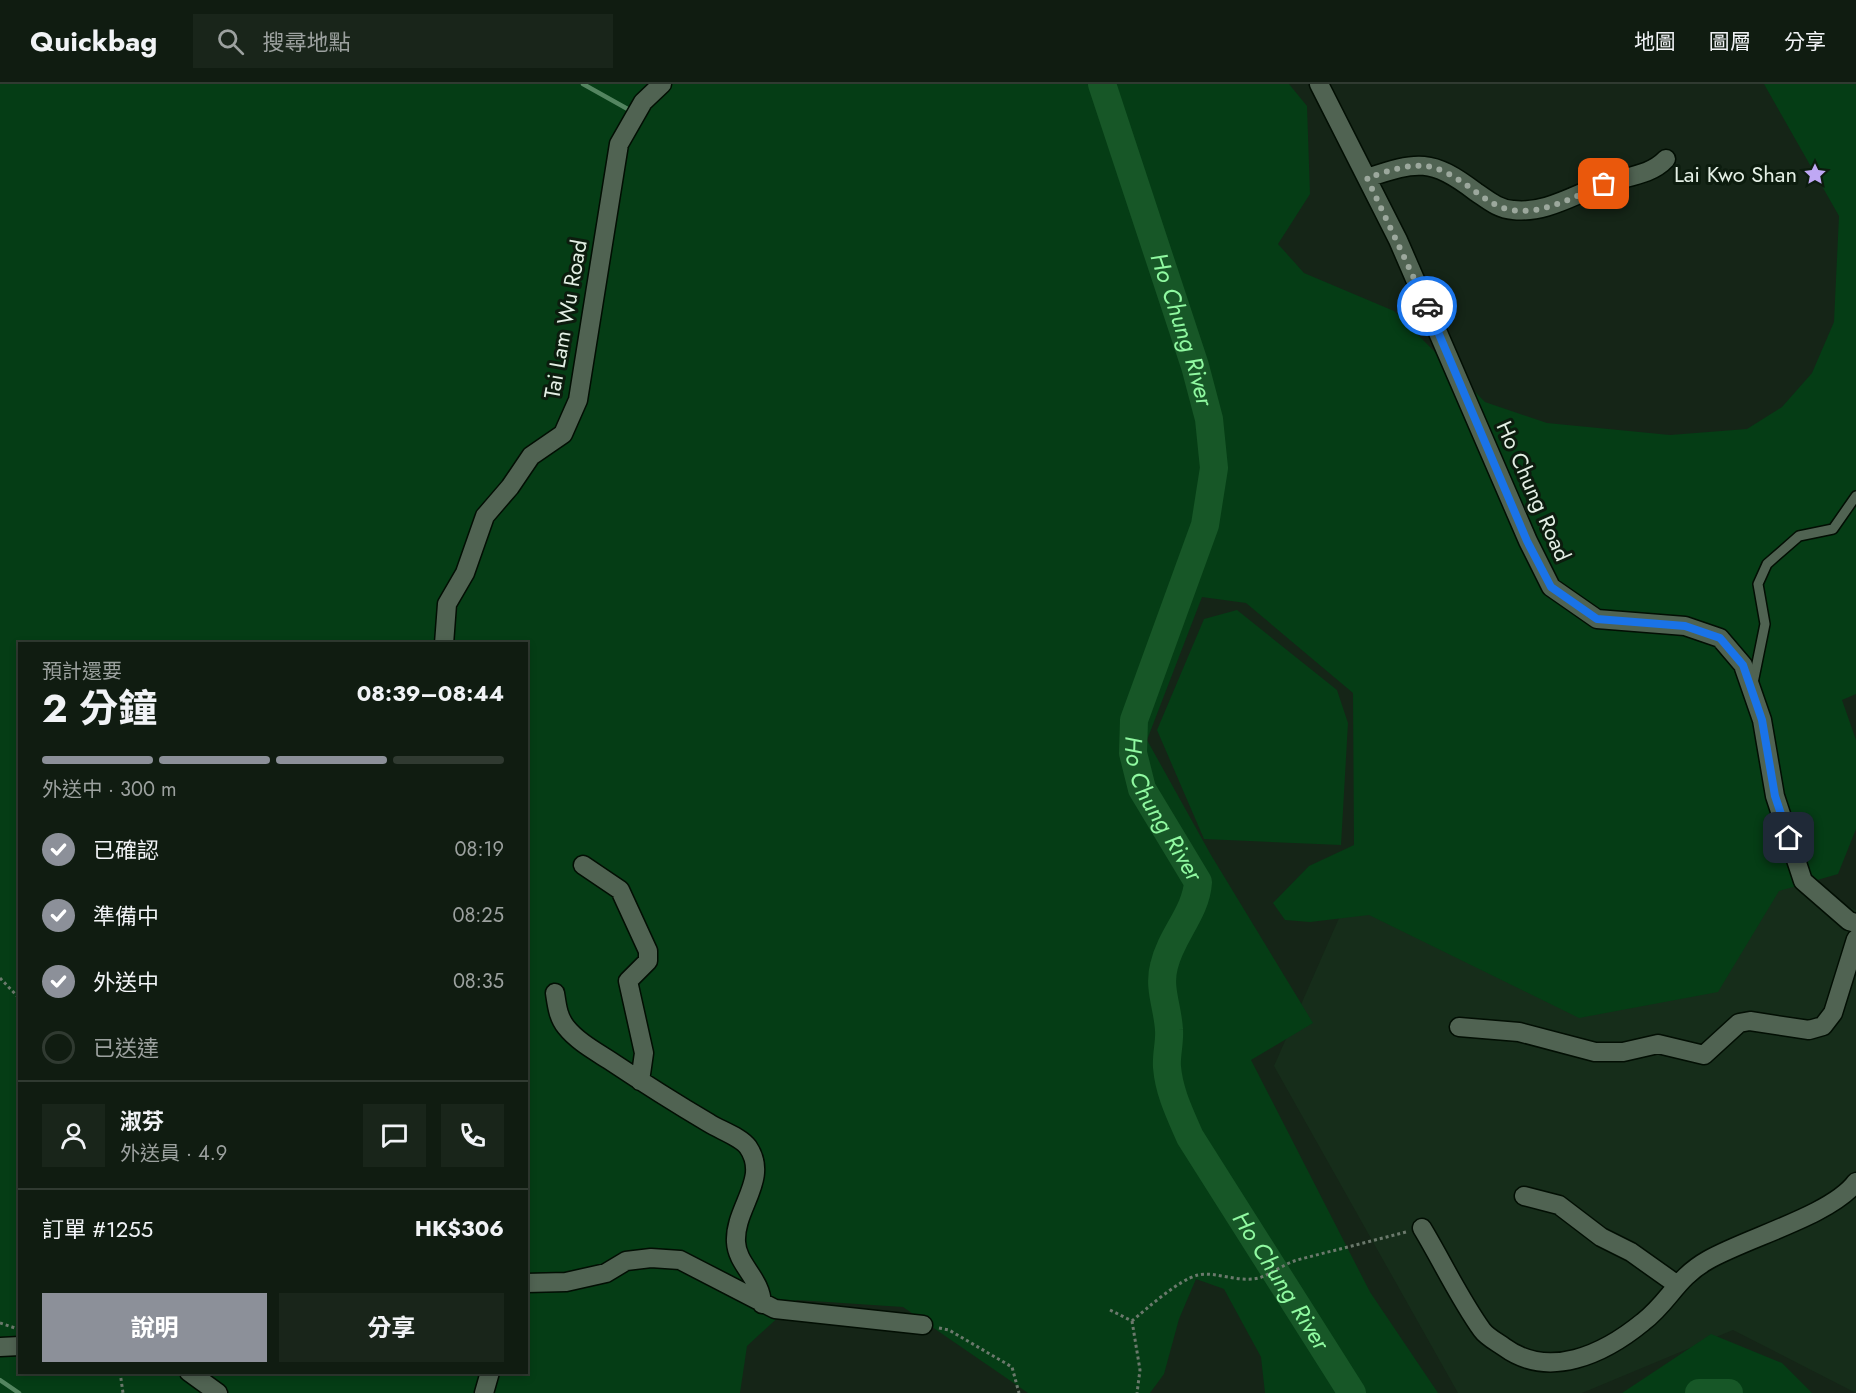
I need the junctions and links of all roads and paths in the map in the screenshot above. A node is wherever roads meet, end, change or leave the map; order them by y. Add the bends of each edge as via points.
1 (662, 84) edge
2 (1319, 84) edge
3 (1666, 159) dead end
4 (1367, 178) junction
5 (1856, 496) edge
6 (444, 642) edge
7 (1752, 687) junction
8 (583, 865) dead end
9 (1856, 922) edge
10 (1856, 939) edge
11 (0, 978) edge
12 (555, 993) dead end
13 (18, 997) edge
14 (1459, 1027) dead end
15 (640, 1081) junction
16 (1856, 1182) edge
17 (1524, 1196) dead end
18 (1422, 1228) joint
19 (528, 1283) edge
20 (1676, 1284) junction
21 (762, 1304) junction
22 (1110, 1310) dead end
23 (1132, 1321) junction
24 (0, 1323) edge
25 (923, 1325) joint
26 (18, 1328) edge
27 (18, 1346) edge
28 (0, 1347) edge
29 (120, 1374) edge
30 (192, 1374) edge
31 (489, 1374) edge
32 (123, 1393) edge
33 (218, 1393) edge
34 (484, 1393) edge
35 (1019, 1393) edge
36 (1137, 1393) edge

1 - 6 street, Tai Lam Wu Road via 643,102 619,144 578,400 563,434 531,456 485,516 465,573 447,604
2 - 4 street, Ho Chung Road
3 - 4 street via 1655,171 1604,184 1540,210 1493,205 1444,171 1425,165 1408,164
4 - 7 street, Ho Chung Road via 1398,240 1527,541 1551,587 1597,619 1685,626 1720,638 1743,665
5 - 7 lane via 1833,529 1799,536 1767,564 1758,584 1765,624
7 - 9 street, Ho Chung Road via 1775,796 1803,881 1849,921
8 - 15 street via 620,890 648,951 648,961 628,981 644,1053
10 - 14 street via 1833,1013 1823,1026 1809,1030 1750,1021 1739,1023 1704,1055 1658,1044 1623,1052 1595,1052 1519,1032
11 - 13 path
12 - 15 street via 558,1015 566,1028
15 - 21 street via 747,1145 757,1173 738,1222 736,1243 761,1291
16 - 20 street via 1835,1201 1720,1252
17 - 20 street via 1559,1205 1601,1237 1631,1252
18 - 20 street via 1483,1332 1520,1359 1553,1363 1590,1355 1624,1338 1651,1316
18 - 23 path via 1297,1260 1260,1277 1241,1280 1198,1275 1161,1297
19 - 21 street via 566,1282 606,1273 626,1261 680,1260
21 - 25 street via 775,1309
22 - 23 path
23 - 36 path via 1140,1370
24 - 26 path
25 - 35 path via 949,1330 1012,1367
27 - 28 street
29 - 32 path
30 - 33 street
31 - 34 street

